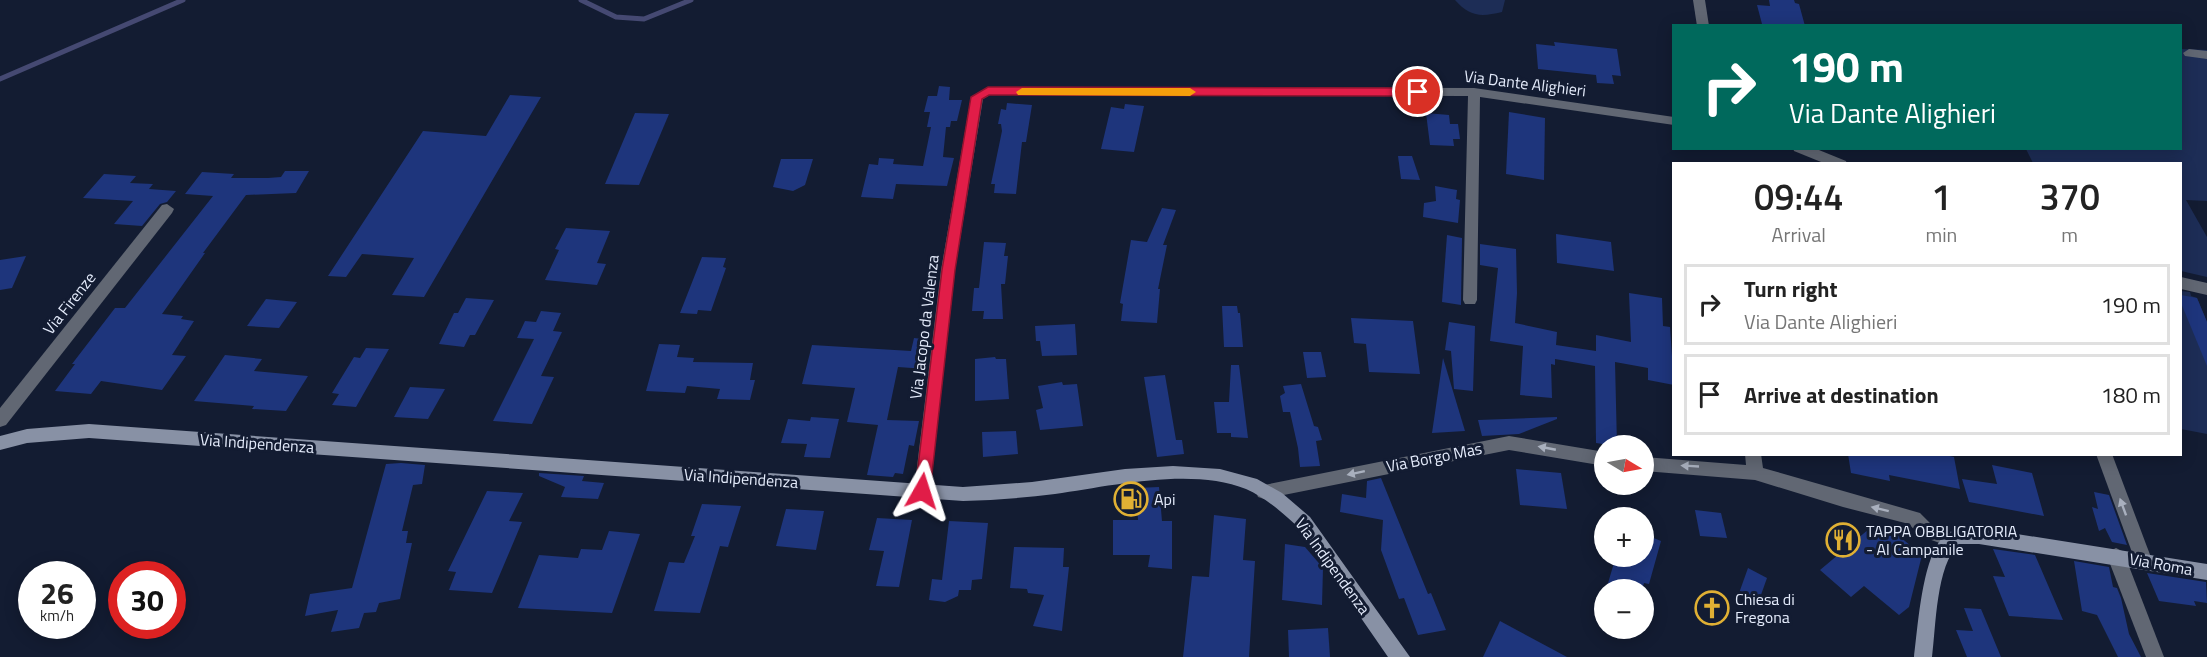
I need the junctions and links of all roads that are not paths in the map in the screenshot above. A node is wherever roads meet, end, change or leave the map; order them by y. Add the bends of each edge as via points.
1 (1699, 0) edge
2 (1703, 24) edge
3 (2189, 53) dead end
4 (2207, 55) edge
5 (1474, 92) junction
6 (976, 97) joint
7 (1672, 121) edge
8 (1804, 150) edge
9 (1837, 162) edge
10 (167, 209) dead end
11 (2182, 283) edge
12 (2207, 289) edge
13 (1470, 300) dead end
14 (0, 420) edge
15 (0, 443) edge
16 (1753, 456) edge
17 (2104, 456) edge
18 (1594, 457) edge
19 (1654, 465) edge
20 (1755, 473) junction
21 (922, 491) junction
22 (1264, 492) junction
23 (1951, 539) junction
24 (2116, 556) junction
25 (2143, 560) junction
26 (2207, 572) edge
27 (1401, 657) edge
28 (1923, 657) edge
29 (2155, 657) edge

1 - 2 street
3 - 4 street
5 - 6 street, Via Dante Alighieri via 988,91
5 - 7 street, Via Dante Alighieri
5 - 13 street
6 - 21 street, Via Jacopo da Valenza via 950,259
8 - 9 street
10 - 14 street, Via Firenze
11 - 12 street
15 - 21 main road, Via Indipendenza via 27,436 89,431
16 - 20 street
25 -> 17 street
18 -> 22 street, Via Borgo Mas via 1509,443
20 -> 19 street
23 -> 20 street via 1926,531 1914,518
21 - 22 main road, Via Indipendenza via 1007,492 1156,472 1244,481
22 - 27 main road, Via Indipendenza via 1304,522
23 - 24 main road via 1979,536
23 - 28 main road via 1935,568
24 - 25 main road, Via Roma
24 - 29 street
25 - 26 main road, Via Roma

